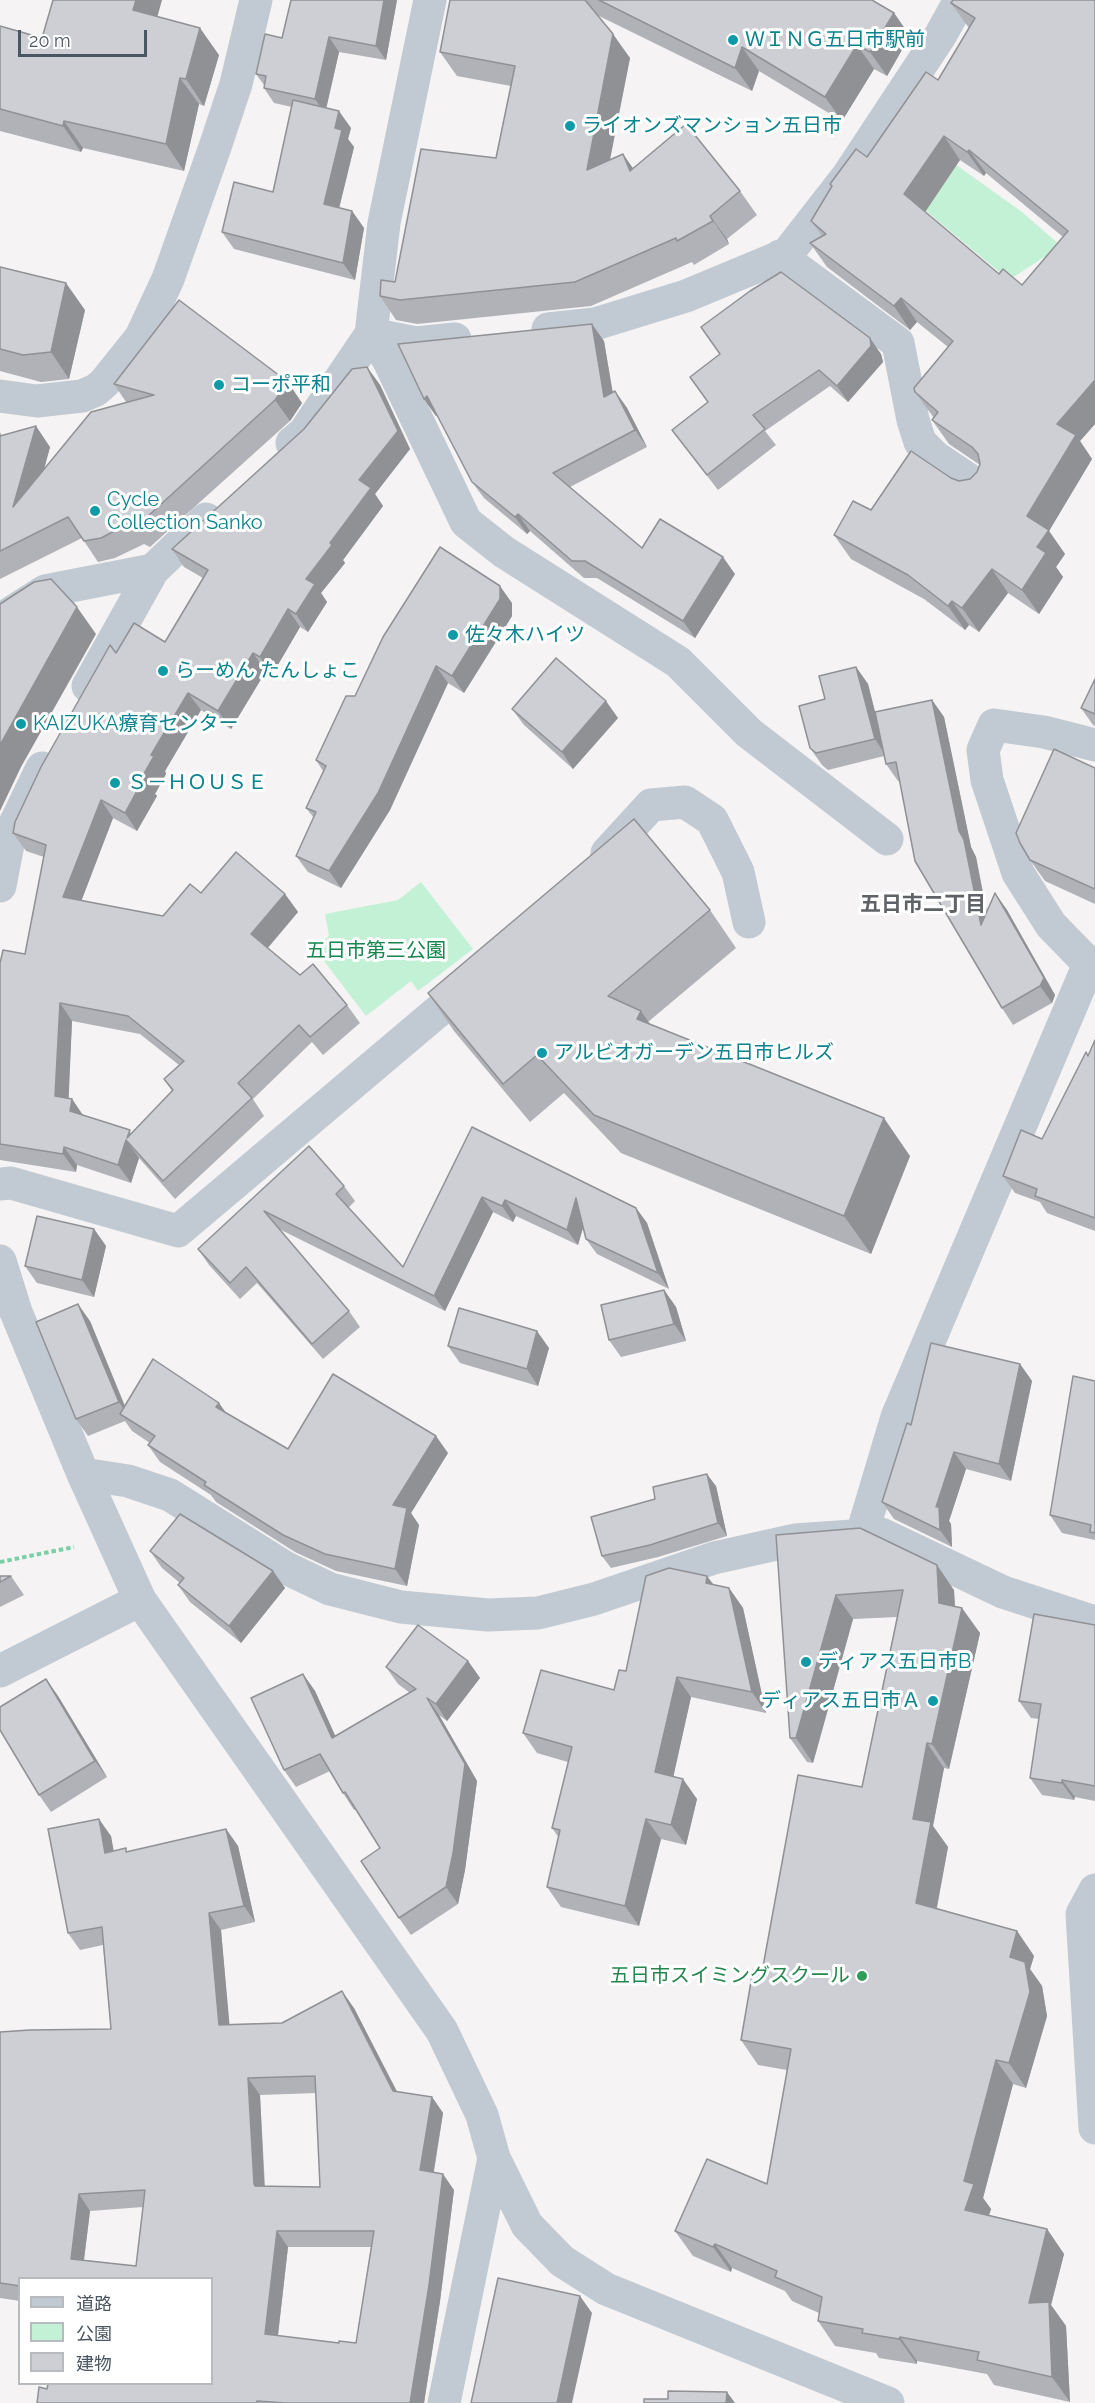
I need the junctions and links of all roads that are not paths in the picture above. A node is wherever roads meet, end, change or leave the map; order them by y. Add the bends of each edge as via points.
1 (256, 0) edge
2 (430, 0) edge
3 (960, 0) edge
4 (780, 256) junction
5 (516, 332) edge
6 (371, 334) junction
7 (483, 336) edge
8 (0, 396) edge
9 (271, 461) edge
10 (978, 486) edge
11 (230, 497) edge
12 (153, 570) junction
13 (4, 608) edge
14 (77, 707) edge
15 (1095, 745) edge
16 (54, 747) edge
17 (887, 839) dead end
18 (586, 875) edge
19 (0, 886) edge
20 (748, 922) dead end
21 (501, 958) edge
22 (1092, 963) edge
23 (0, 1184) edge
24 (0, 1261) edge
25 (83, 1474) junction
26 (862, 1534) junction
27 (140, 1600) junction
28 (1095, 1623) edge
29 (0, 1671) edge
30 (1095, 1890) edge
31 (1095, 2128) edge
32 (494, 2158) junction
33 (444, 2403) edge
34 (888, 2403) edge

1 - 8 street via 236,84 204,179 168,279 141,337 105,382 82,396 37,401
2 - 6 street via 384,223
3 - 4 street via 847,177 787,254
4 - 5 street via 686,296 595,324
4 - 10 street via 898,343 920,442
6 - 7 street via 416,343
6 - 9 street via 304,433
6 - 17 street via 388,359 466,522 504,552 678,662 749,733
11 - 12 street
12 - 13 street via 45,591
12 - 14 street
15 - 22 street via 1044,732 994,726 983,750 987,780 1018,873 1051,925
16 - 19 street via 10,834
18 - 20 street via 651,805 685,802 712,820 738,872
21 - 23 street via 178,1231 12,1183
22 - 26 street via 897,1417
24 - 25 street via 16,1312
25 - 26 street via 128,1481 170,1496 286,1568 330,1589 401,1607 488,1615 538,1613 594,1599 714,1558 795,1540
25 - 27 street
26 - 28 street via 880,1534 1003,1592
27 - 29 street
27 - 32 street via 442,2031 482,2115
30 - 31 street via 1082,1914
32 - 33 street
32 - 34 street via 527,2225 562,2261 606,2289

